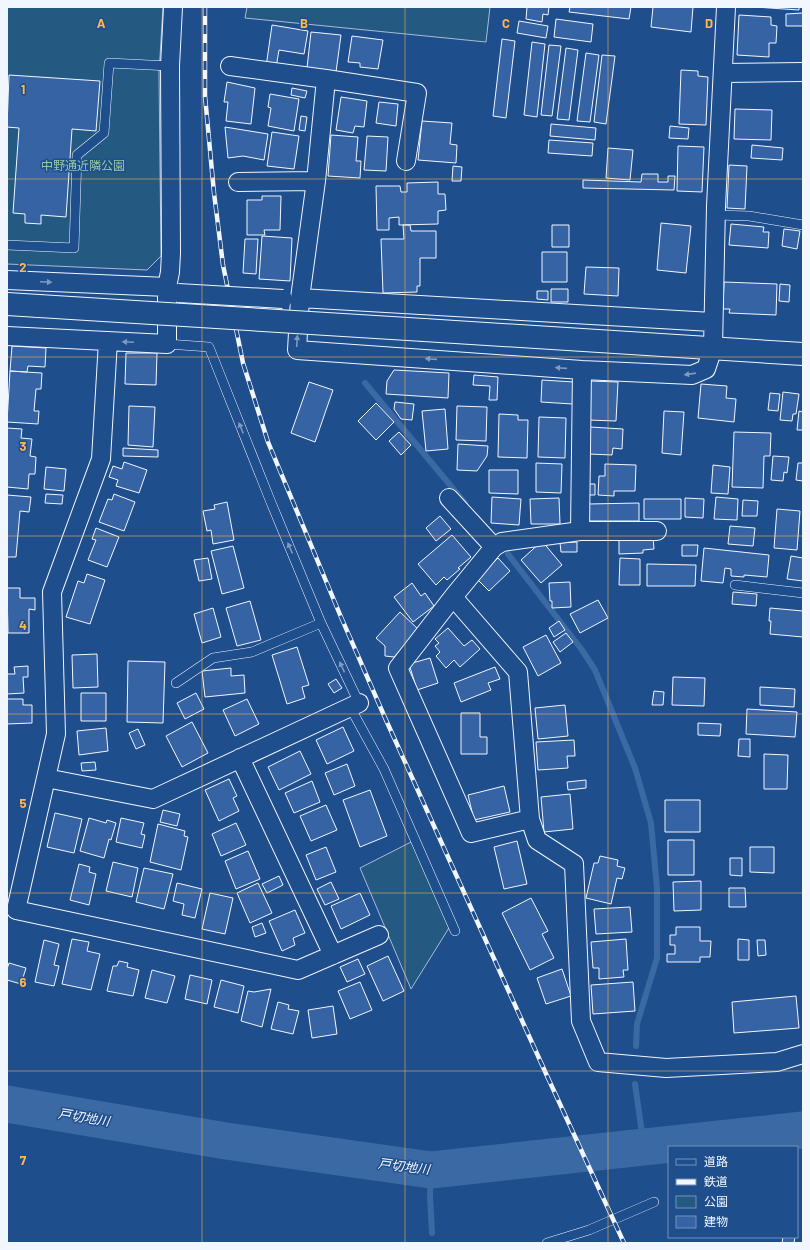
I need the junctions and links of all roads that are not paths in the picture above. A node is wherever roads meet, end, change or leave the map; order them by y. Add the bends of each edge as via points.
1 (172, 7) edge
2 (726, 7) edge
3 (170, 66) junction
4 (230, 66) dead end
5 (803, 72) edge
6 (723, 73) junction
7 (326, 79) junction
8 (406, 161) dead end
9 (316, 181) junction
10 (238, 182) dead end
11 (716, 215) junction
12 (803, 225) edge
13 (7, 245) edge
14 (7, 280) edge
15 (172, 290) junction
16 (291, 298) junction
17 (7, 304) edge
18 (712, 322) junction
19 (7, 336) edge
20 (108, 341) junction
21 (167, 344) junction
22 (713, 348) junction
23 (803, 354) edge
24 (582, 370) junction
25 (448, 498) dead end
26 (580, 531) junction
27 (657, 531) dead end
28 (494, 547) junction
29 (735, 585) dead end
30 (803, 593) edge
31 (453, 596) junction
32 (321, 623) junction
33 (176, 683) dead end
34 (354, 705) junction
35 (240, 758) junction
36 (46, 778) junction
37 (530, 819) junction
38 (455, 931) dead end
39 (379, 935) dead end
40 (333, 955) junction
41 (803, 1054) edge
42 (654, 1202) dead end
43 (547, 1243) edge

1 - 3 street
2 - 6 street
3 - 13 lane via 109,63 104,133 77,155 74,248
3 - 15 street
4 - 7 street
5 - 6 street
6 - 11 street
7 - 8 street via 416,93
7 - 9 street
9 - 10 street
9 - 16 street
11 - 12 lane via 749,216
11 - 18 street
14 -> 15 street
15 - 16 street, bridge
15 - 21 street
16 - 18 street
24 -> 16 street via 296,350
17 - 22 main road, bridge
18 - 22 street
19 - 20 street
21 -> 20 street
20 - 36 street via 102,459 52,592 56,734
32 -> 21 lane via 209,347
22 - 23 main road
22 -> 24 street via 706,369 692,375
24 - 26 street
25 - 28 street
26 - 27 street
26 - 28 street via 502,542
28 - 31 street
29 - 30 lane
31 - 37 street via 518,672
31 - 37 street via 398,668 471,833
32 - 33 lane via 252,652 213,658
34 -> 32 lane
34 - 35 street
34 - 38 lane
35 - 36 street via 153,799
35 - 40 street
36 - 40 street via 16,910 298,970
37 - 41 street via 537,840 574,864 581,1021 598,1062 666,1068 777,1062
39 - 40 street
42 - 43 lane via 589,1230

